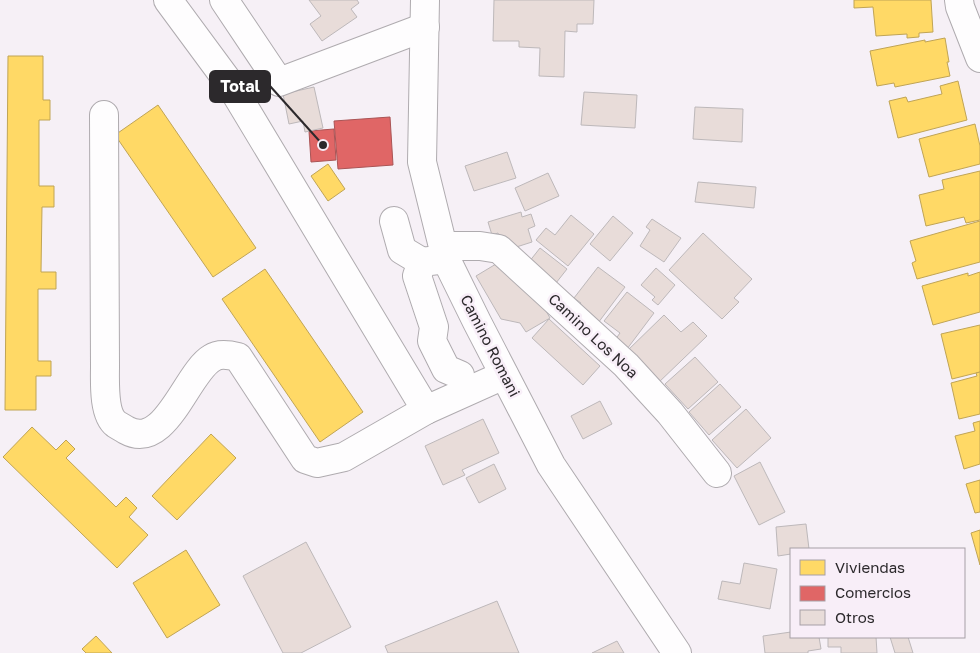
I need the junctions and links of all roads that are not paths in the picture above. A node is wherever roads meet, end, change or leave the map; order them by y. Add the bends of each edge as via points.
1 (168, 0) edge
2 (224, 0) edge
3 (425, 0) edge
4 (959, 0) edge
5 (425, 27) junction
6 (980, 58) edge
7 (104, 114) dead end
8 (394, 221) dead end
9 (437, 256) junction
10 (504, 376) junction
11 (464, 383) junction
12 (426, 410) junction
13 (717, 473) dead end
14 (677, 653) edge

1 - 12 street via 230,84
2 - 5 street via 279,82
3 - 5 street, Camino Romani
4 - 6 street
5 - 9 street, Camino Romani via 422,162
7 - 12 street via 106,404 114,423 130,432 156,429 212,357 227,354 238,357 305,459 316,463 344,457
8 - 9 street via 402,250
9 - 10 street, Camino Romani
9 - 11 street via 417,276 434,328 447,334 462,360
9 - 13 street, Camino Los Noa via 480,246 499,249 626,365 670,413
10 - 11 street
10 - 14 street, Camino Romani via 551,465
11 - 12 street

